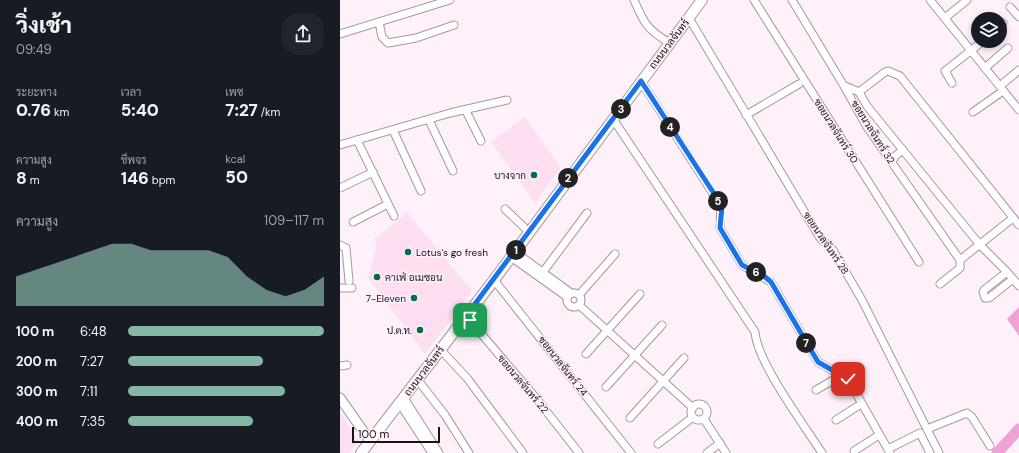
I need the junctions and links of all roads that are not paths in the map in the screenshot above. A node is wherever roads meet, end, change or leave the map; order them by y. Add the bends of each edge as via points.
1 (450, 0) edge
2 (634, 0) edge
3 (702, 0) edge
4 (754, 0) edge
5 (792, 0) edge
6 (930, 0) edge
7 (967, 0) edge
8 (1010, 7) dead end
9 (1019, 17) edge
10 (688, 18) junction
11 (945, 18) junction
12 (379, 22) junction
13 (454, 25) dead end
14 (340, 34) edge
15 (670, 43) junction
16 (975, 48) edge
17 (1008, 48) dead end
18 (972, 51) junction
19 (985, 68) junction
20 (1019, 70) edge
21 (641, 81) junction
22 (952, 83) dead end
23 (799, 84) dead end
24 (844, 86) junction
25 (1001, 88) junction
26 (859, 92) junction
27 (507, 100) dead end
28 (466, 110) junction
29 (1019, 110) edge
30 (973, 112) dead end
31 (746, 115) junction
32 (429, 120) junction
33 (613, 120) junction
34 (393, 130) junction
35 (357, 140) junction
36 (481, 141) dead end
37 (340, 145) edge
38 (903, 150) junction
39 (892, 162) junction
40 (453, 171) dead end
41 (373, 172) junction
42 (340, 188) edge
43 (421, 191) dead end
44 (388, 204) junction
45 (505, 209) dead end
46 (587, 213) dead end
47 (394, 216) dead end
48 (1013, 218) junction
49 (353, 222) dead end
50 (1019, 225) edge
51 (529, 232) junction
52 (340, 245) edge
53 (980, 245) junction
54 (513, 254) junction
55 (615, 254) dead end
56 (960, 260) junction
57 (919, 262) dead end
58 (543, 272) junction
59 (1007, 272) junction
60 (1013, 279) junction
61 (494, 280) junction
62 (940, 284) dead end
63 (1019, 286) edge
64 (340, 288) edge
65 (640, 294) dead end
66 (569, 295) junction
67 (579, 295) junction
68 (579, 305) junction
69 (466, 316) junction
70 (662, 325) dead end
71 (607, 330) junction
72 (440, 349) junction
73 (586, 354) dead end
74 (636, 355) junction
75 (684, 358) dead end
76 (842, 375) junction
77 (417, 379) junction
78 (664, 381) junction
79 (606, 387) dead end
80 (816, 390) dead end
81 (340, 398) edge
82 (402, 401) junction
83 (862, 404) junction
84 (693, 408) junction
85 (694, 417) junction
86 (630, 418) dead end
87 (704, 419) junction
88 (836, 420) dead end
89 (927, 429) junction
90 (879, 435) junction
91 (370, 441) junction
92 (720, 443) junction
93 (658, 444) dead end
94 (990, 446) dead end
95 (854, 450) dead end
96 (889, 451) edge
97 (361, 453) edge
98 (432, 453) edge
99 (439, 453) edge
100 (469, 453) edge
101 (523, 453) edge
102 (579, 453) edge
103 (631, 453) edge
104 (707, 453) edge
105 (726, 453) edge
106 (822, 453) edge
107 (930, 453) edge
108 (939, 453) edge

1 - 12 street
2 - 15 street via 645,25
3 - 10 main road, ถนนนวลจันทร์
4 - 57 street, ซอยนวลจันทร์ 30
5 - 24 street, ซอยนวลจันทร์ 32
6 - 11 street
7 - 11 street
8 - 9 street
10 - 15 main road, ถนนนวลจันทร์
10 - 31 street, ซอยนวลจันทร์ 28
11 - 18 street
12 - 13 street via 383,40 388,43 416,38
12 - 14 street
15 - 21 main road, ถนนนวลจันทร์
16 - 18 street
17 - 19 street
18 - 19 street
18 - 22 street via 945,71
19 - 25 street
20 - 25 street
21 - 33 main road, ถนนนวลจันทร์
21 - 76 street via 722,206 720,228 742,265 771,282 818,362
23 - 31 street
24 - 26 street
24 - 39 street, ซอยนวลจันทร์ 32 via 867,127
25 - 29 street
25 - 30 street
26 - 38 street via 867,106
26 - 48 street via 870,81 885,72 900,76
27 - 28 street
28 - 32 street
28 - 36 street
31 - 89 street, ซอยนวลจันทร์ 28 via 820,238 833,250 852,282
32 - 34 street
32 - 40 street
33 - 51 main road, ถนนนวลจันทร์
33 - 106 street via 755,332 756,343 770,370
34 - 35 street
34 - 43 street
35 - 37 street
35 - 41 street
38 - 39 street via 894,156
38 - 53 street
39 - 56 street, ซอยนวลจันทร์ 32
41 - 42 street
41 - 44 street
44 - 47 street
44 - 49 street
45 - 51 street
46 - 58 street
48 - 50 street
48 - 53 street
51 - 54 main road, ถนนนวลจันทร์
52 - 64 street via 346,248 350,284
53 - 56 street
53 - 59 street
54 - 58 street
54 - 61 main road, ถนนนวลจันทร์
54 - 66 street
55 - 67 street
56 - 62 street via 960,268
58 - 66 street
59 - 60 street
59 - 60 street via 984,290 985,298 989,298
60 - 63 street
61 - 69 main road, ถนนนวลจันทร์
61 - 103 street, ซอยนวลจันทร์ 24
65 - 71 street
66 - 67 street
66 - 68 street via 569,306
67 - 68 street
68 - 71 street
69 - 72 main road, ถนนนวลจันทร์
69 - 102 street, ซอยนวลจันทร์ 22
70 - 74 street
71 - 73 street
71 - 74 street
72 - 77 main road, ถนนนวลจันทร์
72 - 101 street via 467,378
74 - 78 street
74 - 79 street
75 - 78 street
76 - 80 street
76 - 83 street via 848,379
77 - 82 main road, ถนนนวลจันทร์
77 - 100 street via 445,415
78 - 84 street
78 - 86 street
81 - 91 street
82 - 91 main road, ถนนนวลจันทร์
82 - 98 street
82 - 99 street
83 - 88 street
83 - 90 street
84 - 85 street
84 - 87 street via 700,405 705,407 707,412
85 - 87 street via 698,420
85 - 93 street
87 - 92 street
89 - 94 street via 967,413 973,418
89 - 108 street, ซอยนวลจันทร์ 28
90 - 95 street
90 - 96 street
91 - 97 main road, ถนนนวลจันทร์
92 - 104 street
92 - 105 street
96 - 107 street via 920,433

